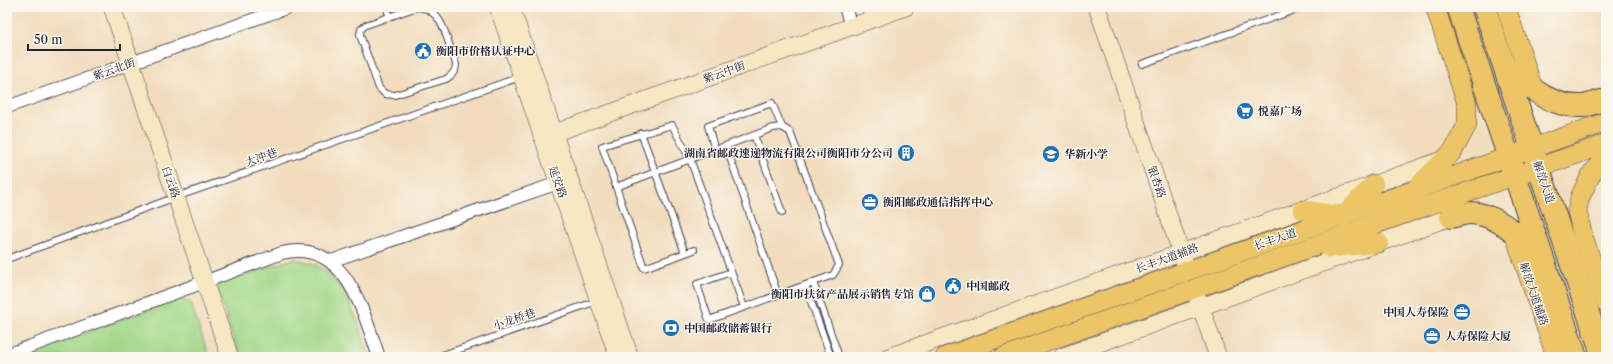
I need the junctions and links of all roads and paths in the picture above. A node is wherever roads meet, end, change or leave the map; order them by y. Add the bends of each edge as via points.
1 (102, 7) edge
2 (112, 7) edge
3 (289, 7) edge
4 (386, 7) edge
5 (498, 7) edge
6 (511, 7) edge
7 (845, 7) edge
8 (906, 7) edge
9 (1097, 7) edge
10 (1304, 7) edge
11 (1435, 7) edge
12 (1458, 7) edge
13 (1484, 7) edge
14 (1506, 7) edge
15 (390, 17) junction
16 (851, 26) junction
17 (1142, 64) dead end
18 (126, 65) junction
19 (1505, 67) junction
20 (522, 76) junction
21 (1534, 90) junction
22 (1603, 100) edge
23 (7, 107) edge
24 (1606, 122) edge
25 (782, 127) junction
26 (641, 133) junction
27 (548, 135) junction
28 (754, 135) junction
29 (1606, 144) edge
30 (726, 146) junction
31 (715, 150) junction
32 (1535, 157) junction
33 (690, 159) junction
34 (1445, 159) junction
35 (1605, 161) edge
36 (1511, 166) junction
37 (656, 172) junction
38 (558, 183) junction
39 (1374, 184) junction
40 (616, 187) junction
41 (1413, 191) junction
42 (172, 199) junction
43 (1303, 210) junction
44 (782, 212) dead end
45 (1343, 216) junction
46 (1451, 217) joint
47 (1513, 230) junction
48 (1379, 243) junction
49 (694, 250) dead end
50 (1300, 251) junction
51 (685, 253) junction
52 (1181, 253) junction
53 (1541, 254) junction
54 (7, 259) edge
55 (331, 261) junction
56 (1188, 270) junction
57 (731, 272) junction
58 (813, 282) junction
59 (200, 284) junction
60 (805, 284) junction
61 (1194, 289) junction
62 (778, 295) junction
63 (598, 301) junction
64 (1606, 303) edge
65 (744, 307) junction
66 (1201, 307) junction
67 (1062, 336) junction
68 (7, 355) edge
69 (220, 357) edge
70 (230, 357) edge
71 (379, 357) edge
72 (437, 357) edge
73 (618, 357) edge
74 (630, 357) edge
75 (831, 357) edge
76 (840, 357) edge
77 (888, 357) edge
78 (945, 357) edge
79 (1003, 357) edge
80 (1044, 357) edge
81 (1061, 357) edge
82 (1218, 357) edge
83 (1556, 357) edge
84 (1576, 357) edge
85 (1603, 357) edge

1 - 18 main road, 白云路
2 - 18 main road, 白云路
3 - 18 street, 紫云北街
4 - 15 lane
5 - 20 main road, 延安路
6 - 27 main road, 延安路
7 - 16 street
8 - 16 main road, 紫云中街
9 - 52 main road, 银杏路
10 - 17 lane
11 - 34 main road via 1467,104 1467,125 1453,151
12 - 36 highway
13 - 19 highway, 解放大道
14 - 21 main road
15 - 15 lane via 366,25 361,29 360,35 379,88 385,94 395,95 446,79 453,74 456,65 444,26 438,17 424,7
16 - 27 main road, 紫云中街
18 - 23 street, 紫云北街
18 - 42 main road, 白云路
19 - 21 highway
19 - 32 highway, 解放大道
20 - 27 main road, 延安路
20 - 42 lane, 大冲巷
21 - 22 highway via 1549,100 1568,105 1584,106
24 - 32 main road, 长丰大道
25 - 28 lane
25 - 31 lane via 772,103 708,126
25 - 58 lane via 790,132 839,265 833,275
26 - 33 lane via 672,125
26 - 37 lane
26 - 40 lane via 602,146
27 - 38 main road, 延安路
27 - 74 main road, 延安路
28 - 30 lane
28 - 44 lane
29 - 32 main road, 长丰大道
30 - 31 lane
30 - 62 lane
31 - 33 lane
32 - 36 main road, 长丰大道
32 - 85 highway, 解放大道
33 - 37 lane
33 - 57 lane
34 - 39 main road, 长丰大道辅路
34 - 41 main road
35 - 64 main road via 1592,173 1580,197 1577,211
36 - 41 main road, 长丰大道
36 - 50 main road, 长丰大道
36 - 53 highway
37 - 40 lane
37 - 51 lane
38 - 55 street
38 - 63 main road, 延安路
39 - 43 main road, 长丰大道辅路
39 - 45 main road
40 - 51 lane via 644,268
41 - 45 main road, 长丰大道
42 - 54 lane, 大冲巷
42 - 59 main road, 白云路
43 - 45 main road
43 - 52 main road, 长丰大道辅路
45 - 56 main road, 长丰大道
46 - 47 highway via 1470,213 1488,217
46 - 48 main road
47 - 53 highway
47 - 83 main road, 解放大道辅路
48 - 50 main road
48 - 66 main road
49 - 51 lane
50 - 61 main road, 长丰大道
52 - 56 main road, 银杏路
52 - 77 main road, 长丰大道辅路
53 - 84 highway
55 - 59 street via 305,250 294,250
55 - 71 street via 348,280 359,300
56 - 61 main road, 银杏路
56 - 78 main road, 长丰大道
57 - 65 lane
57 - 65 lane via 697,284 710,320
58 - 60 lane
58 - 76 lane
59 - 68 street
59 - 69 main road, 白云路
59 - 70 main road, 白云路
60 - 62 lane
60 - 75 lane
61 - 66 main road, 银杏路
61 - 67 main road, 长丰大道
62 - 65 lane
63 - 72 lane, 小龙桥巷
63 - 73 main road, 延安路
66 - 81 main road
66 - 82 main road, 银杏路
67 - 79 main road, 长丰大道
67 - 80 main road

